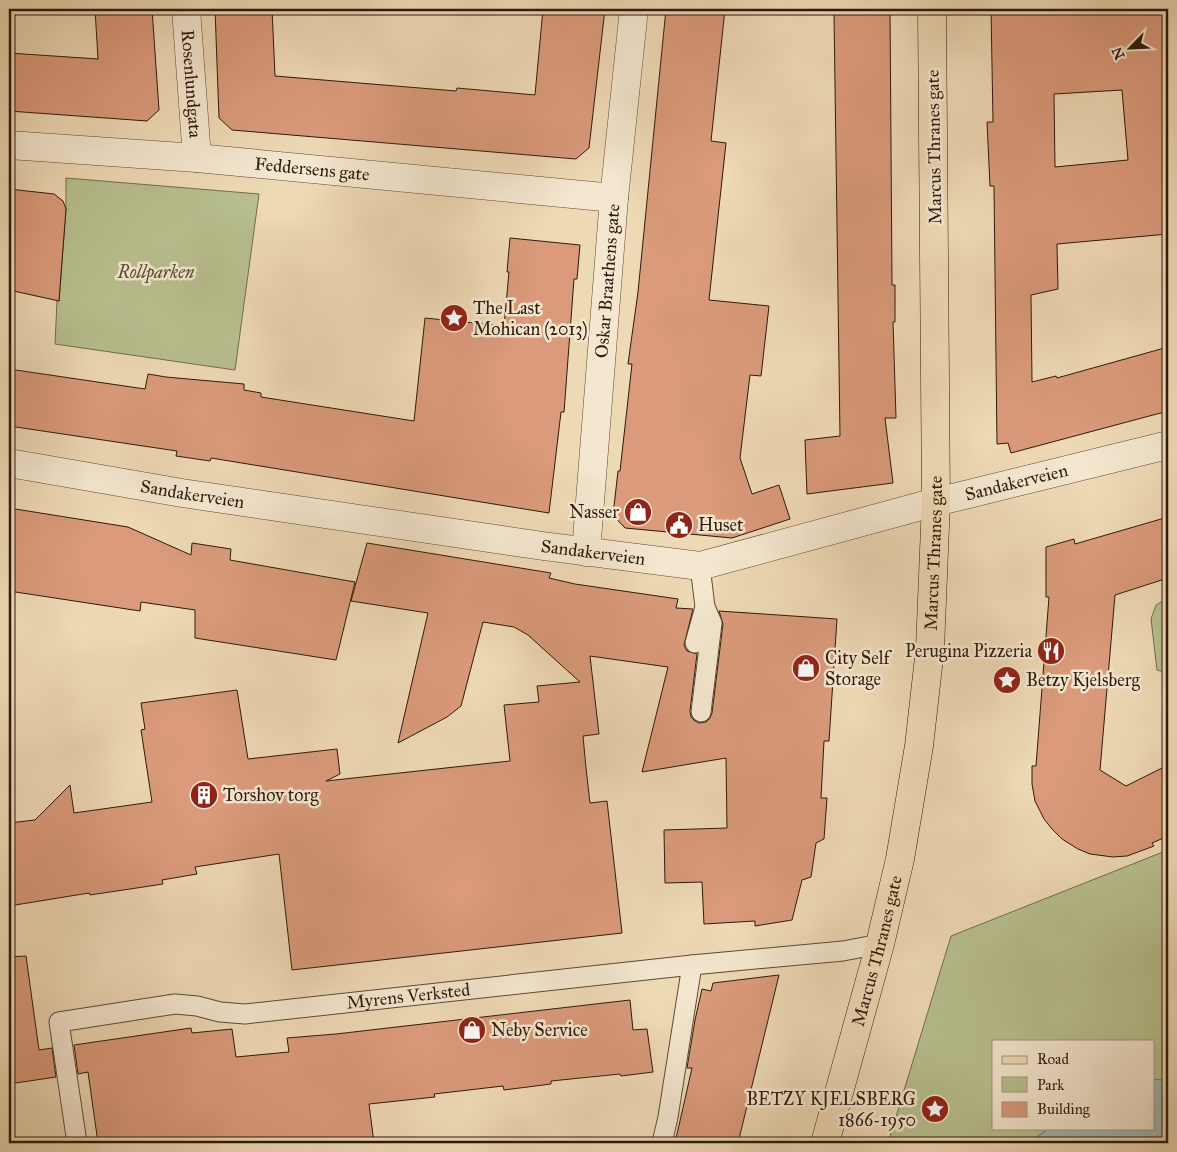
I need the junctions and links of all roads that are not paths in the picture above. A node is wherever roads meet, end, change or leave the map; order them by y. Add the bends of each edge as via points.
1 (186, 9) edge
2 (634, 9) edge
3 (932, 9) edge
4 (9, 144) edge
5 (197, 158) junction
6 (614, 198) junction
7 (1168, 445) edge
8 (9, 463) edge
9 (936, 502) junction
10 (586, 552) junction
11 (700, 566) junction
12 (705, 607) junction
13 (695, 643) dead end
14 (701, 712) dead end
15 (880, 944) junction
16 (692, 965) junction
17 (77, 1143) edge
18 (662, 1143) edge
19 (825, 1143) edge

1 - 5 street, Rosenlundgata
2 - 6 street, Oskar Braathens gate
3 - 9 main road, Marcus Thranes gate
4 - 5 street, Feddersens gate
5 - 6 street, Feddersens gate
6 - 10 street, Oskar Braathens gate
7 - 9 street, Sandakerveien
8 - 10 street, Sandakerveien via 191,495
9 - 11 street, Sandakerveien
9 - 15 main road, Marcus Thranes gate via 932,609 923,715 910,806
10 - 11 street, Sandakerveien
11 - 12 lane
12 - 13 lane
12 - 14 lane via 712,623
15 - 16 lane, Myrens Verksted via 843,951
15 - 19 main road, Marcus Thranes gate
16 - 17 lane, Myrens Verksted via 245,1014 175,1004 59,1022
16 - 18 lane

